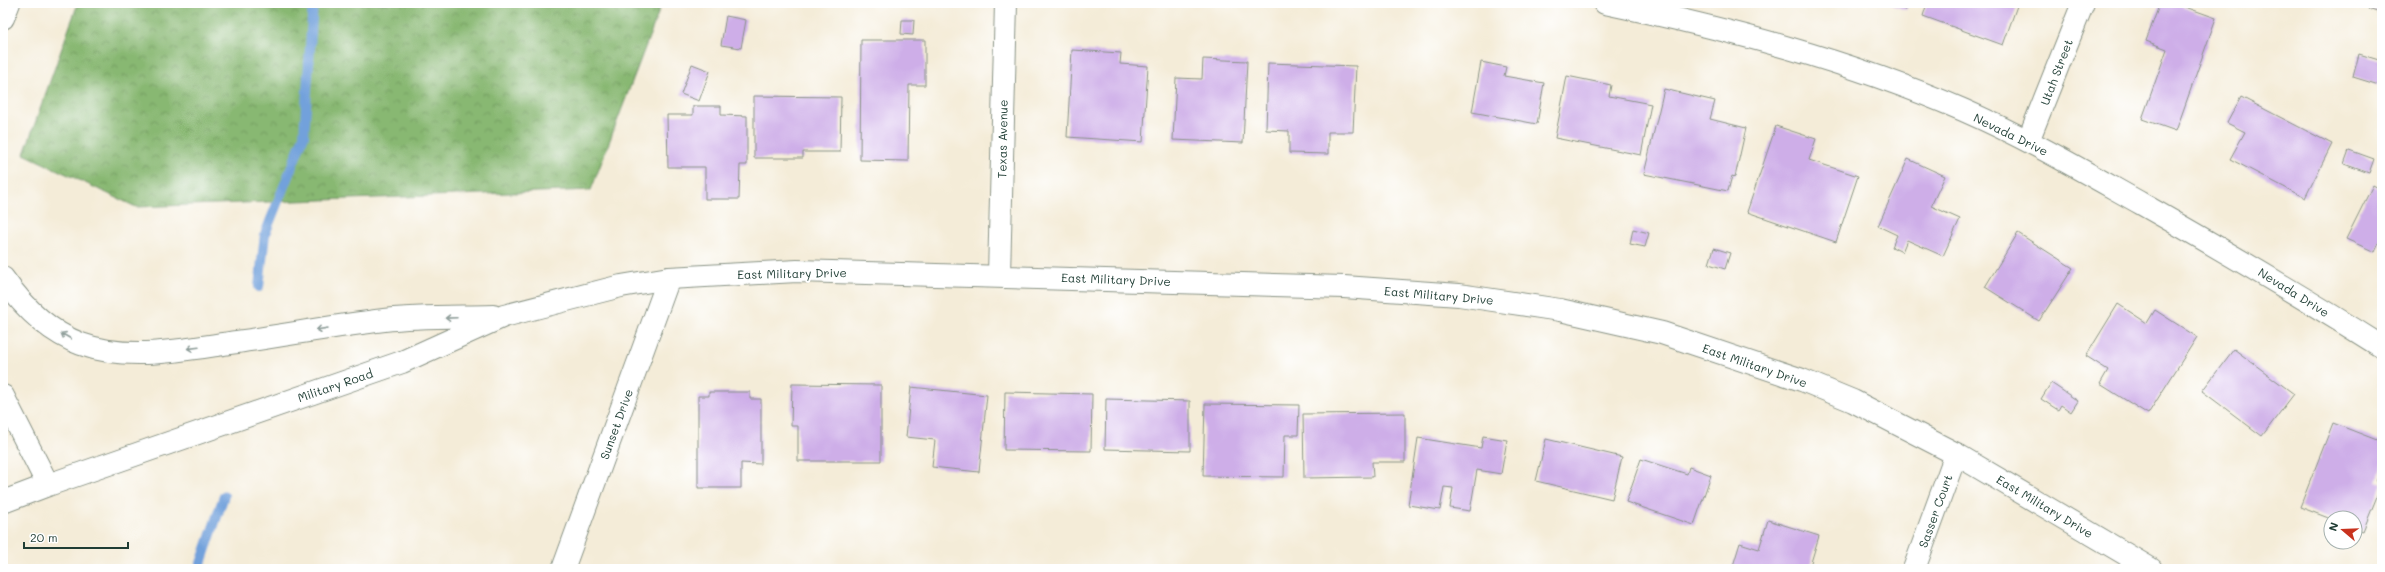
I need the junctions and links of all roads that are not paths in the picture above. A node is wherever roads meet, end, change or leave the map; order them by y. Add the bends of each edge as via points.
1 (9, 3) edge
2 (1006, 3) edge
3 (1606, 3) edge
4 (2083, 3) edge
5 (3, 18) edge
6 (2028, 141) junction
7 (999, 275) junction
8 (3, 278) edge
9 (669, 278) junction
10 (504, 316) junction
11 (2382, 347) edge
12 (3, 396) edge
13 (1956, 454) junction
14 (48, 484) junction
15 (3, 502) edge
16 (563, 569) edge
17 (1914, 569) edge
18 (2151, 569) edge

1 - 5 street
2 - 7 street, Texas Avenue
3 - 6 street, Nevada Drive via 1785,46 1878,76 1963,110
4 - 6 street, Utah Street
6 - 11 street, Nevada Drive via 2264,273
7 - 9 street, East Military Drive via 797,271
7 - 13 street, East Military Drive via 1344,287 1459,295 1560,310 1662,334 1802,380 1853,401
10 -> 8 street via 385,320 194,348 152,353 117,353 80,344 52,328 30,311
9 - 10 street, Military Road via 614,287
9 - 16 street, Sunset Drive
10 - 14 street, Military Road via 402,362
12 - 14 street
13 - 17 street, Sasser Court
13 - 18 street, East Military Drive
14 - 15 street, Military Road

